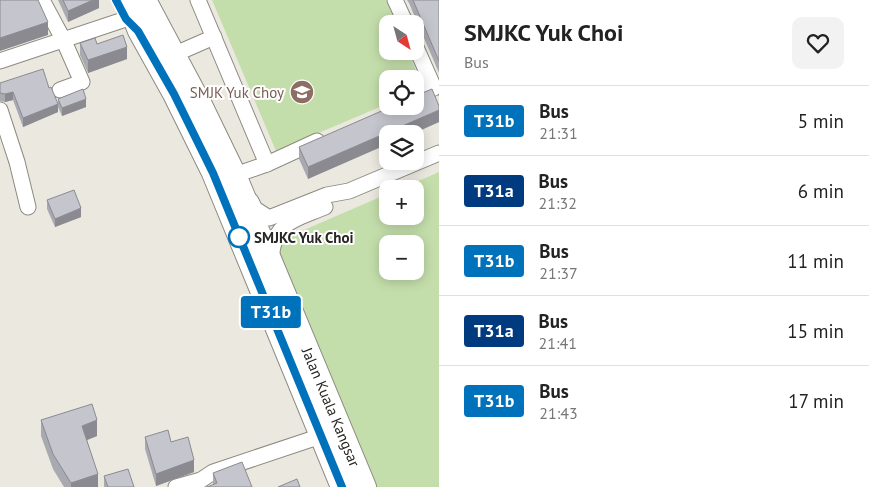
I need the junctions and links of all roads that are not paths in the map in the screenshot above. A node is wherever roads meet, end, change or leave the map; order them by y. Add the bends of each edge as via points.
1 (42, 0) edge
2 (145, 0) edge
3 (158, 0) edge
4 (198, 0) edge
5 (395, 0) edge
6 (127, 13) edge
7 (402, 15) edge
8 (214, 37) junction
9 (63, 39) junction
10 (182, 52) junction
11 (422, 60) edge
12 (0, 61) edge
13 (60, 90) dead end
14 (424, 92) edge
15 (202, 108) junction
16 (0, 110) edge
17 (330, 135) edge
18 (439, 153) edge
19 (267, 164) junction
20 (238, 183) junction
21 (349, 191) junction
22 (28, 207) dead end
23 (270, 262) junction
24 (321, 436) junction
25 (176, 487) edge
26 (342, 487) edge
27 (365, 487) edge

1 - 9 street
2 - 15 highway, Jalan Kuala Kangsar
3 - 10 highway
4 - 8 street
5 - 7 street
6 - 9 street
6 - 24 highway, Jalan Kuala Kangsar via 174,94 213,173
8 - 10 street
8 - 19 street
9 - 12 street
9 - 13 street via 82,82
10 - 15 highway
11 - 14 street via 434,88
15 - 20 highway, Jalan Kuala Kangsar
16 - 22 street
17 - 19 street
18 - 21 street
19 - 20 street
20 - 21 street via 255,209 269,218 327,195
20 - 23 highway, Jalan Kuala Kangsar
21 - 23 street via 331,204 286,224 273,240
23 - 27 highway, Jalan Kuala Kangsar
24 - 25 street
24 - 26 highway, Jalan Kuala Kangsar

